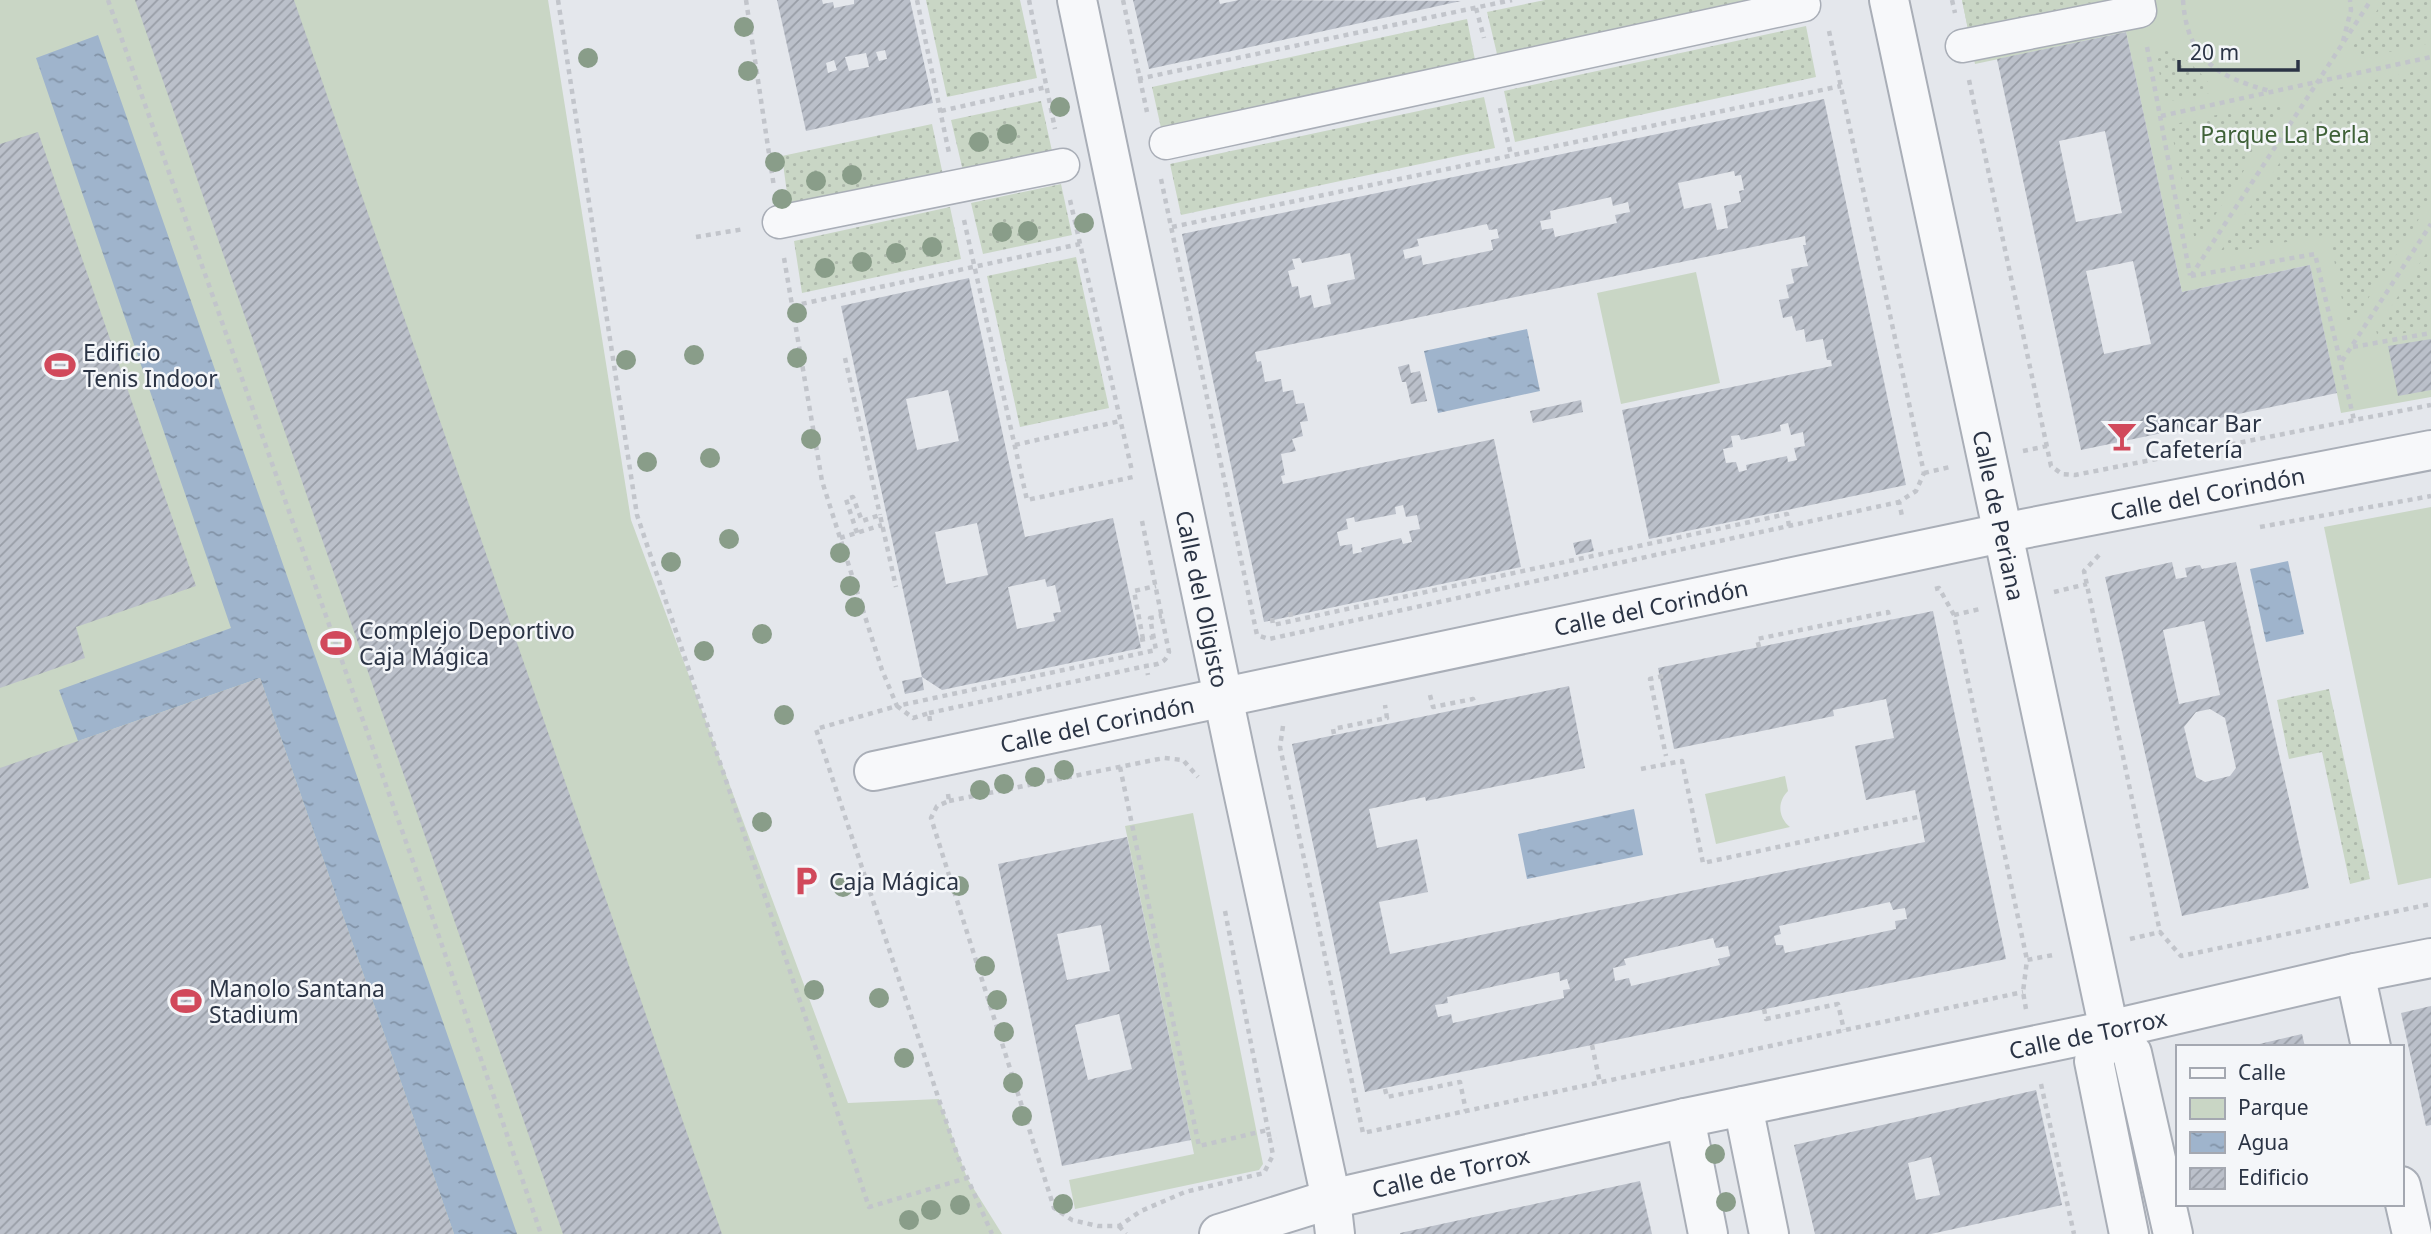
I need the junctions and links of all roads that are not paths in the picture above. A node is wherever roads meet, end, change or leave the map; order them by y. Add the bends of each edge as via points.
1 (1077, 0) edge
2 (1889, 0) edge
3 (1804, 5) dead end
4 (2139, 6) edge
5 (1962, 46) road end
6 (1158, 143) road end
7 (1063, 165) road end
8 (779, 222) road end
9 (2431, 450) edge
10 (2002, 533) junction
11 (1223, 697) junction
12 (874, 771) dead end
13 (2431, 958) edge
14 (2355, 972) junction
15 (2109, 1030) junction
16 (2371, 1045) edge
17 (1743, 1106) junction
18 (1685, 1118) junction
19 (2403, 1195) edge
20 (1333, 1216) edge
21 (1219, 1234) edge
22 (1708, 1234) edge
23 (1769, 1234) edge
24 (2129, 1234) edge
25 (2173, 1234) edge
26 (2412, 1234) edge

1 - 11 street, Calle del Oligisto
2 - 10 street, Calle de Periana
3 - 6 street
4 - 5 street
7 - 8 street
9 - 10 street, Calle del Corindón
10 - 11 street, Calle del Corindón
10 - 15 street, Calle de Periana
11 - 12 street, Calle del Corindón
11 - 20 street, Calle del Oligisto
13 - 14 street, Calle de Torrox
14 - 15 street, Calle de Torrox
14 - 16 street
15 - 17 street, Calle de Torrox
15 - 24 street via 2094,1061
15 - 25 street via 2132,1053
17 - 18 street, Calle de Torrox
17 - 23 street
18 - 20 street, Calle de Torrox
18 - 22 street
19 - 26 street
20 - 21 street, Calle de Torrox

